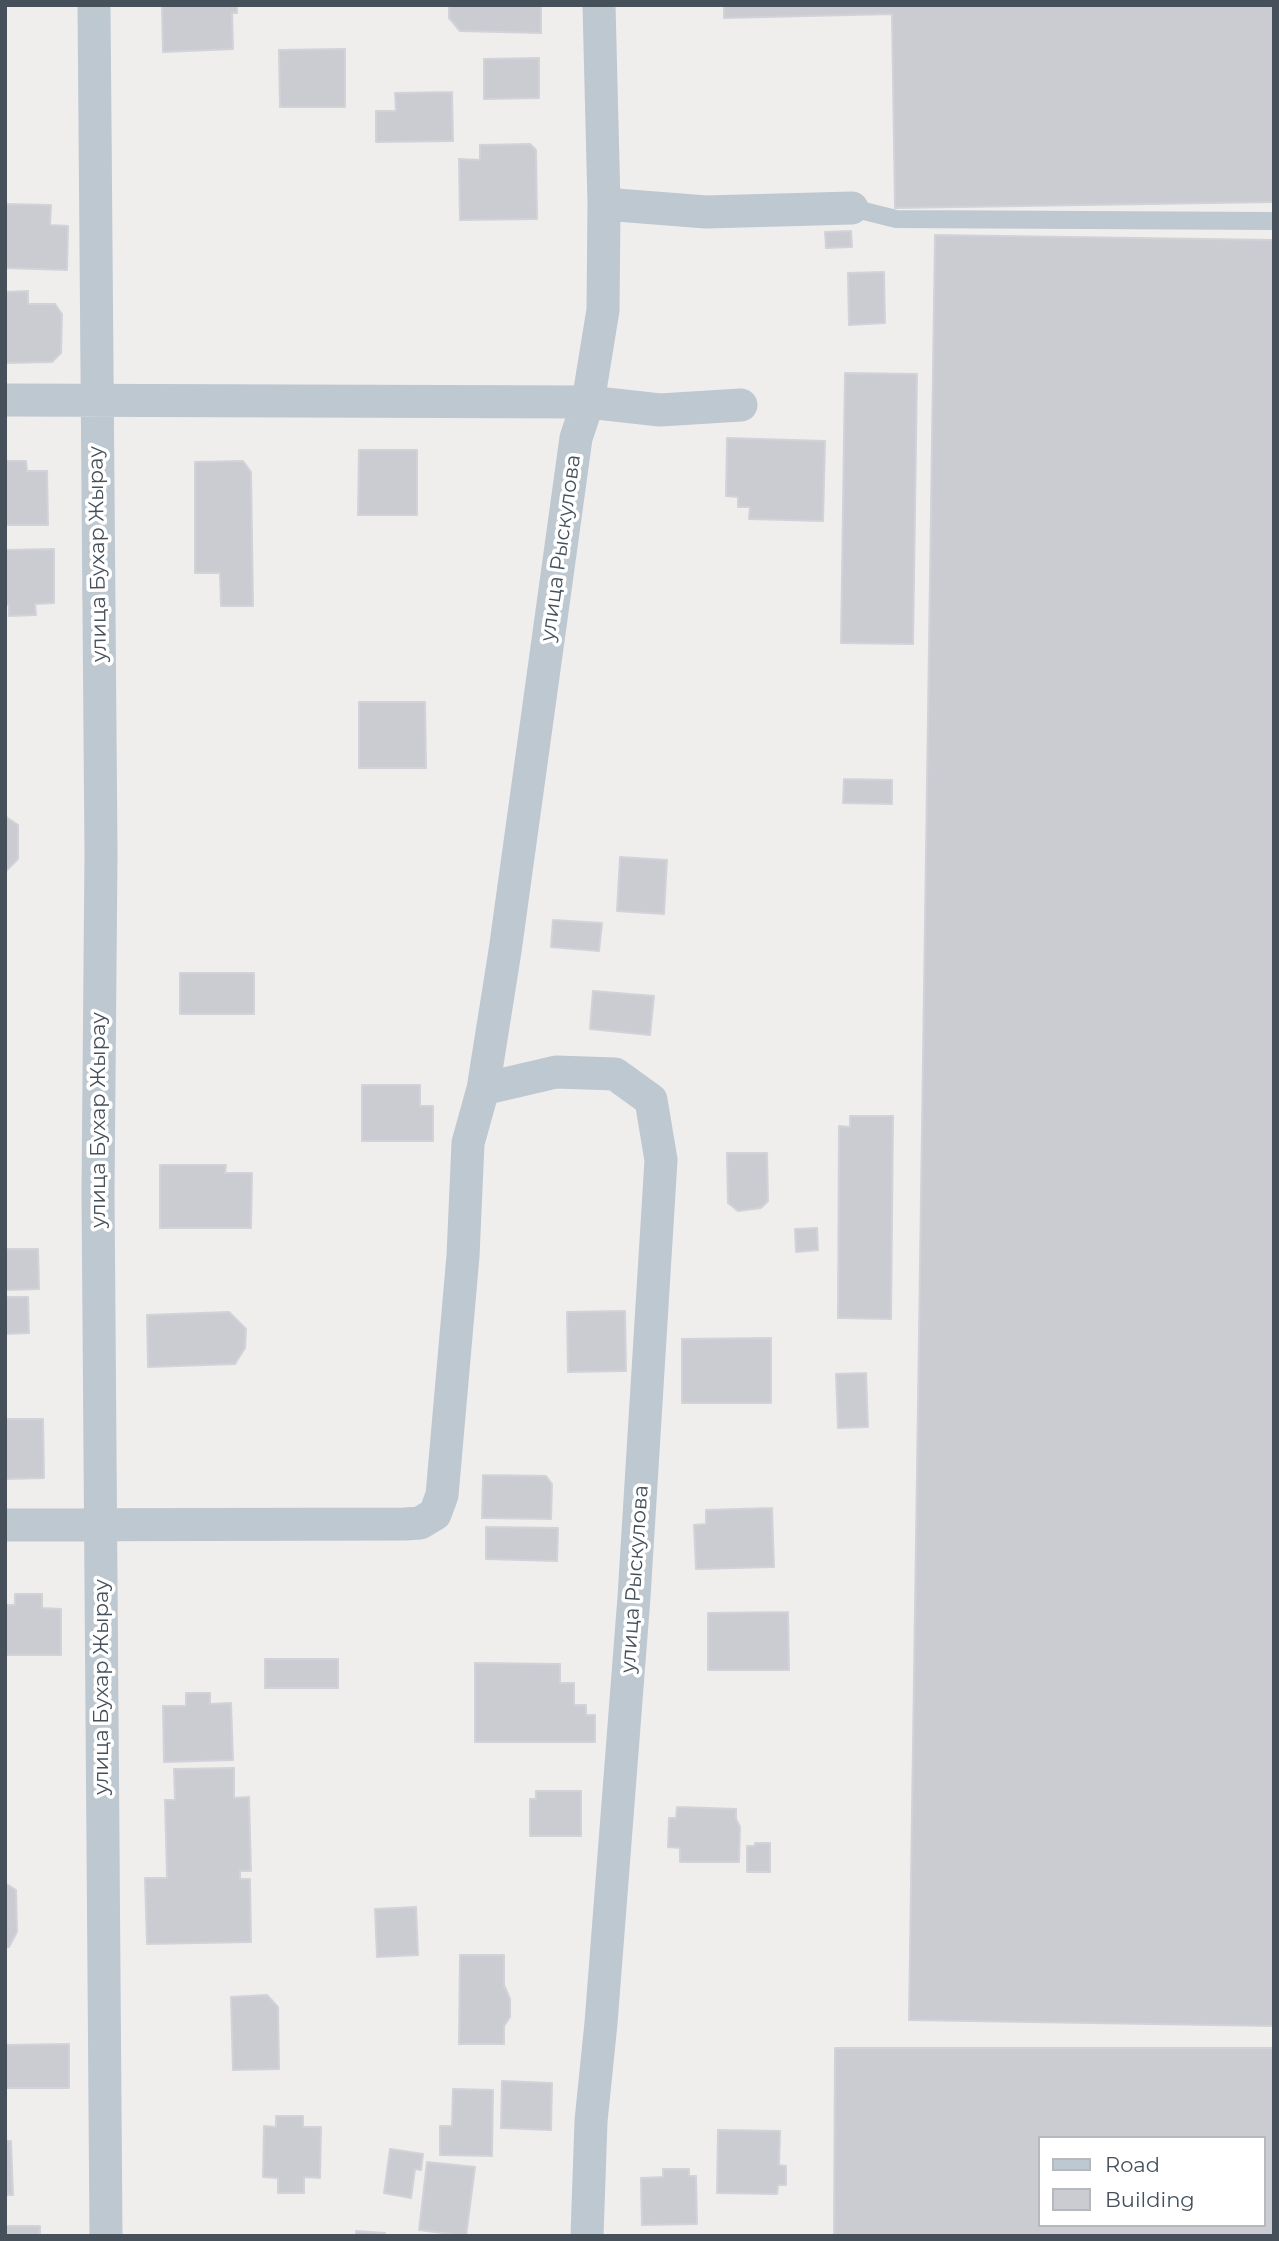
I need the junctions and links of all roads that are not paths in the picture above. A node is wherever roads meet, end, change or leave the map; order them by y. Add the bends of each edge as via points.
1 (94, 5) edge
2 (599, 5) edge
3 (604, 204) junction
4 (852, 208) joint
5 (1274, 221) edge
6 (97, 399) junction
7 (5, 400) edge
8 (588, 402) junction
9 (741, 405) dead end
10 (483, 1089) junction
11 (5, 1525) edge
12 (100, 1526) junction
13 (106, 2236) edge
14 (587, 2236) edge

1 - 6 street, улица Бухар Жырау
2 - 3 street, улица Рыскулова
3 - 4 street via 706,212
3 - 8 street, улица Рыскулова via 603,310
4 - 5 lane via 896,219
6 - 7 street
6 - 8 street
6 - 12 street, улица Бухар Жырау
8 - 9 street via 660,410
8 - 10 street, улица Рыскулова via 576,438
10 - 12 street, улица Рыскулова via 468,1143 442,1495 435,1514 421,1523 405,1524
10 - 14 street, улица Рыскулова via 556,1072 615,1074 651,1100 661,1160 634,1597 591,2121
11 - 12 street
12 - 13 street, улица Бухар Жырау

